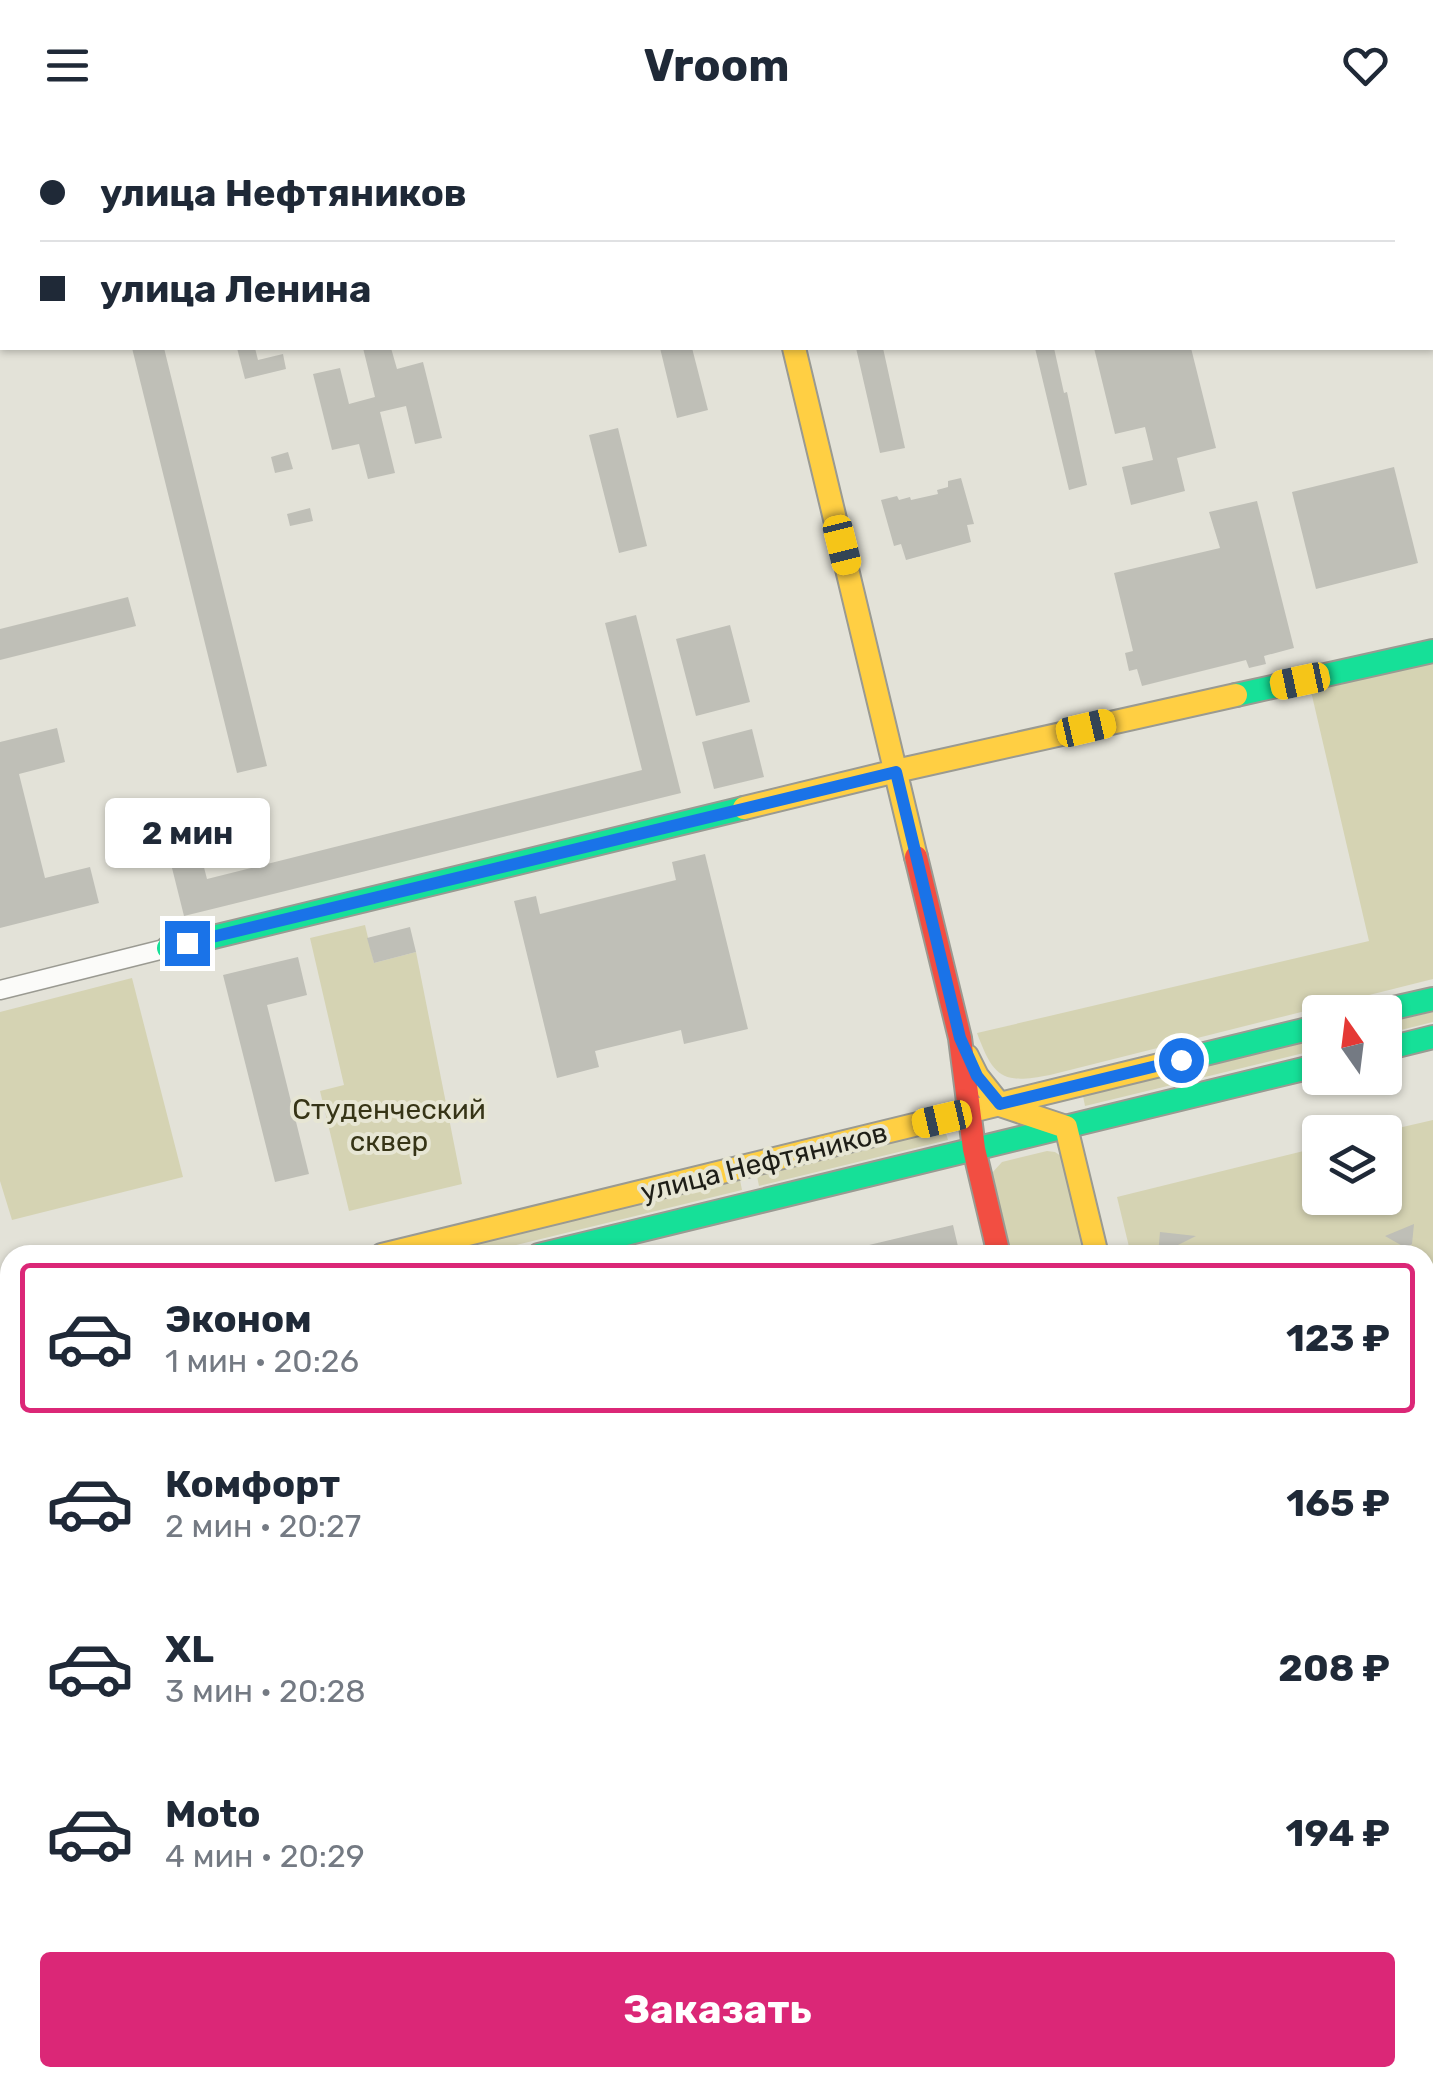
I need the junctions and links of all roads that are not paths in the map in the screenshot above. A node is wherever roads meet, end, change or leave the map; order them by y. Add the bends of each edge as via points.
1 (794, 350) edge
2 (1433, 650) edge
3 (896, 772) junction
4 (168, 948) joint
5 (0, 990) edge
6 (1433, 999) edge
7 (1402, 1006) edge
8 (1302, 1030) edge
9 (1433, 1037) edge
10 (960, 1038) junction
11 (1402, 1045) edge
12 (1302, 1069) edge
13 (1000, 1104) junction
14 (969, 1112) junction
15 (1066, 1127) junction
16 (974, 1149) junction
17 (745, 1166) junction
18 (754, 1203) junction
19 (423, 1245) edge
20 (580, 1245) edge
21 (997, 1245) edge
22 (1096, 1245) edge

1 - 3 main road
2 - 3 main road
3 - 4 main road
3 - 10 main road
4 - 5 street
6 - 7 main road
8 - 13 main road, улица Нефтяников
9 - 11 main road
10 - 13 main road via 977,1076
10 - 14 main road
12 - 15 main road, улица Нефтяников
13 - 14 main road, улица Нефтяников
13 - 15 main road
14 - 16 main road
14 - 17 main road, улица Нефтяников
15 - 16 main road, улица Нефтяников
15 - 22 main road
16 - 18 main road, улица Нефтяников
16 - 21 main road
17 - 18 main road
17 - 19 main road, улица Нефтяников
18 - 20 main road, улица Нефтяников

